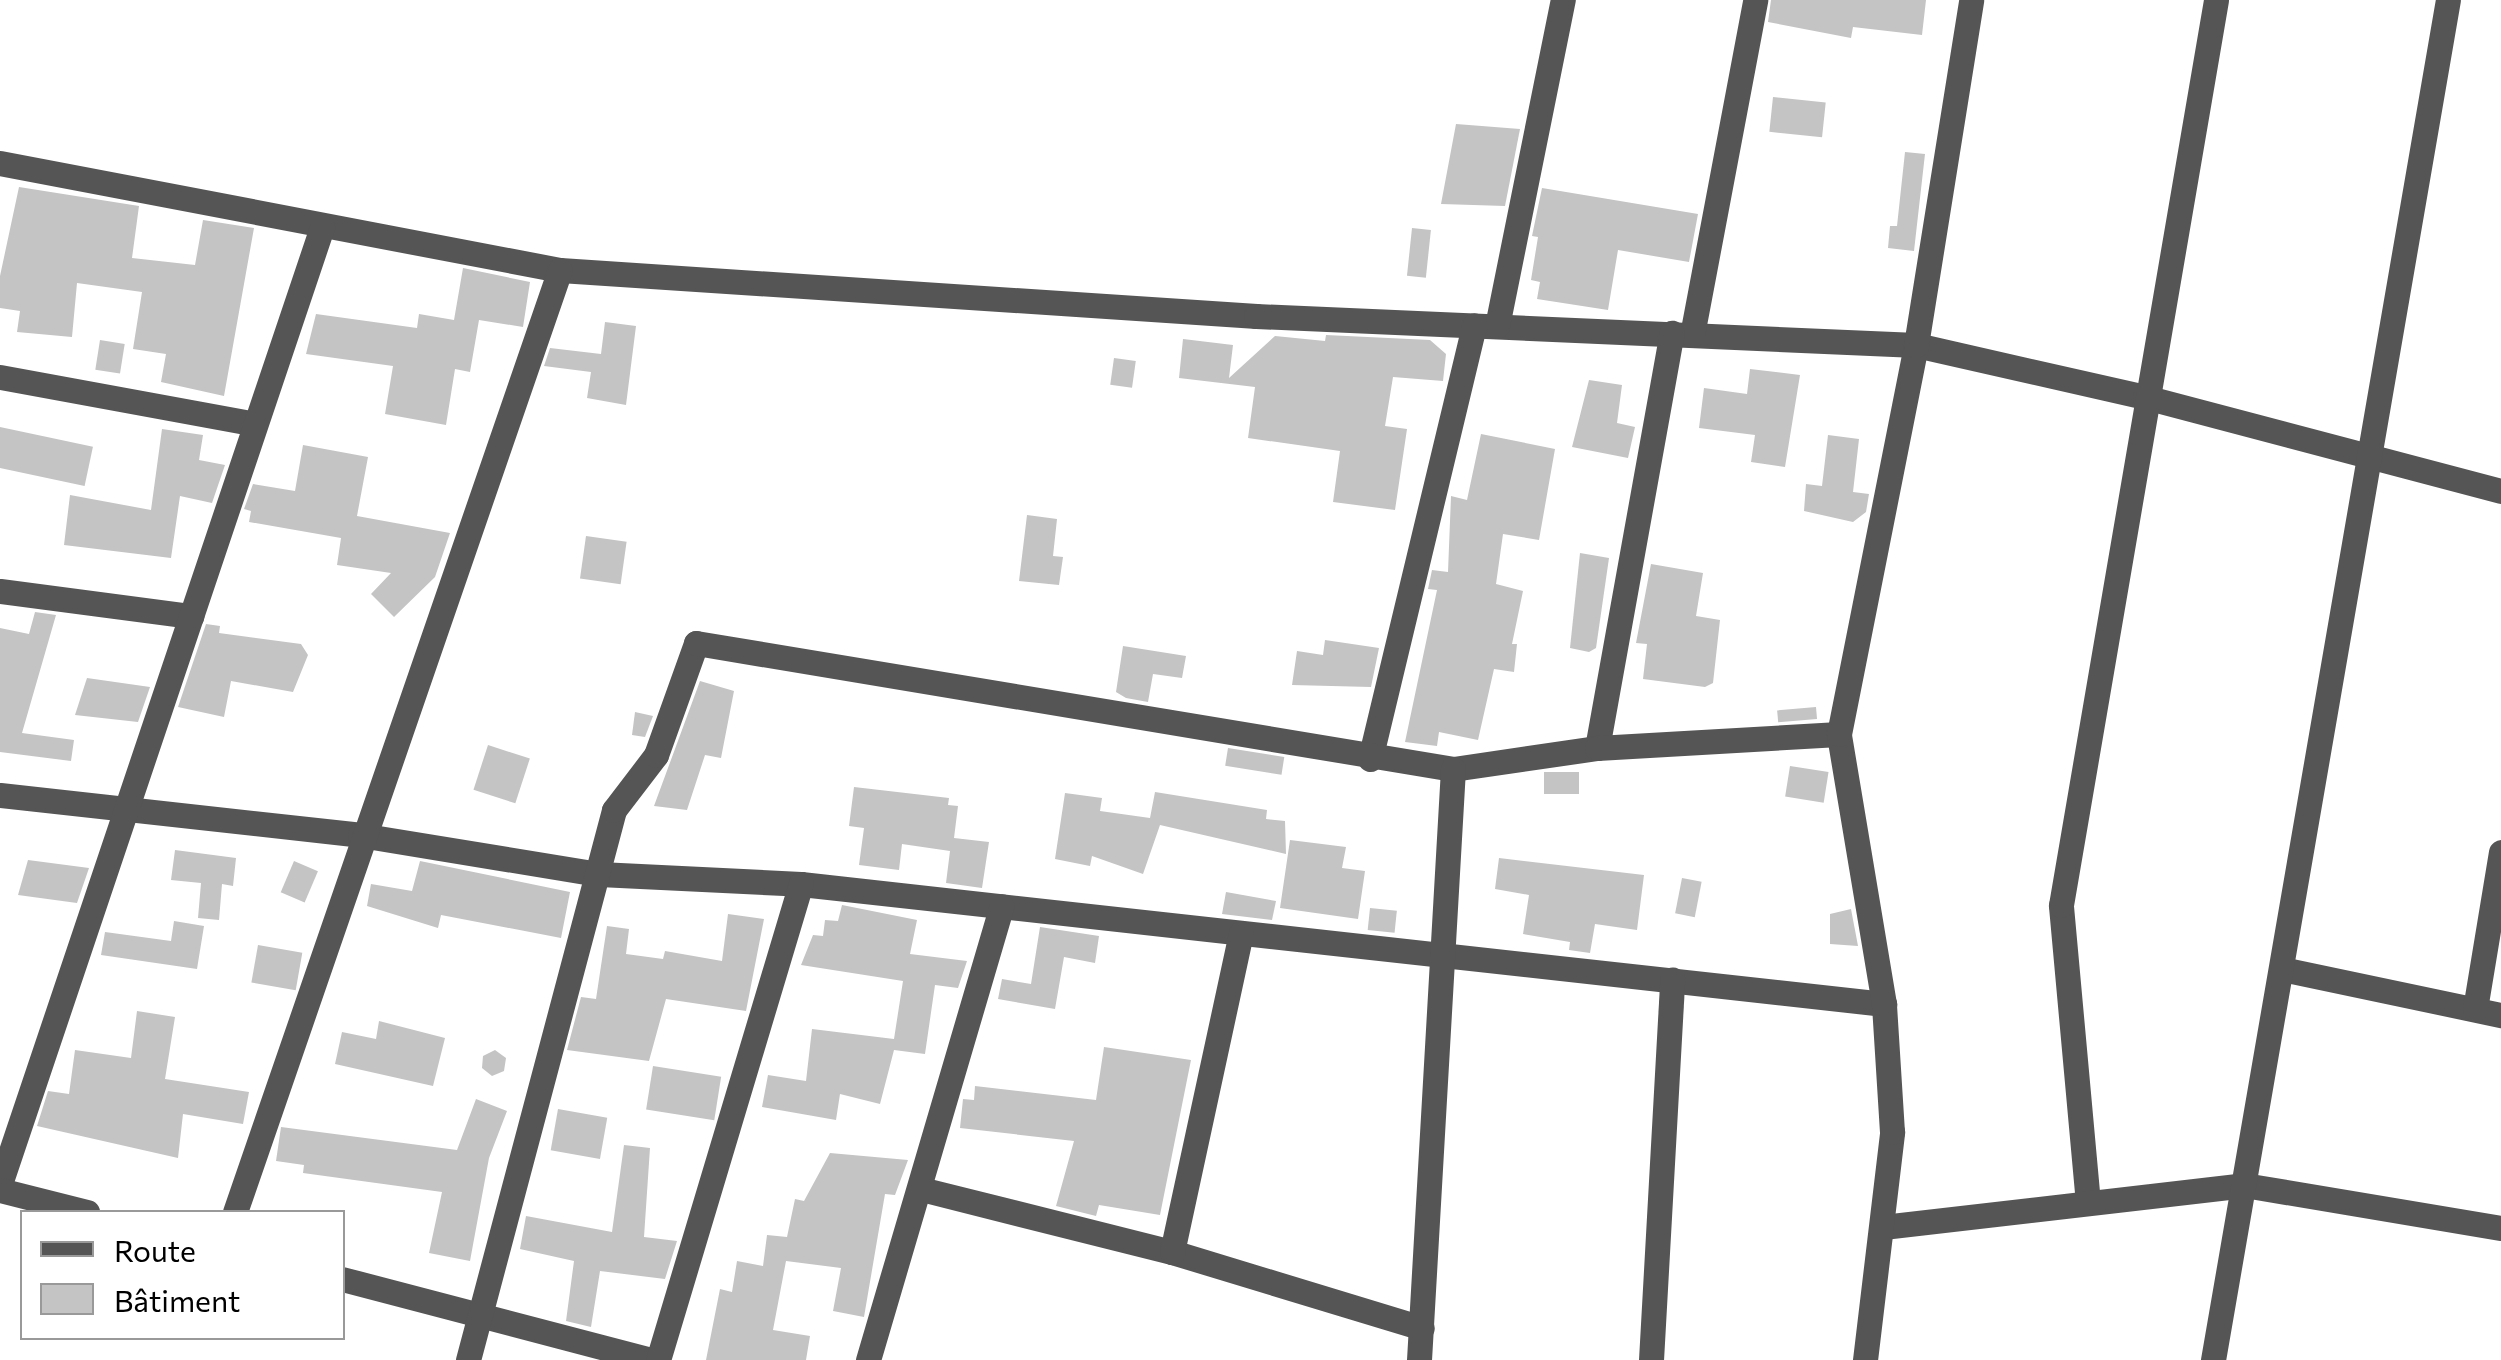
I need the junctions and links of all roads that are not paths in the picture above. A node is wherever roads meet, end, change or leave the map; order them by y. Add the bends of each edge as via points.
1 (1562, 0) edge
2 (1754, 0) edge
3 (1970, 0) edge
4 (2216, 0) edge
5 (2448, 0) edge
6 (0, 164) edge
7 (322, 228) junction
8 (560, 270) junction
9 (1485, 325) junction
10 (1682, 334) junction
11 (1916, 345) junction
12 (0, 377) edge
13 (2145, 397) junction
14 (256, 424) junction
15 (2372, 457) junction
16 (2501, 492) edge
17 (0, 591) edge
18 (191, 616) junction
19 (1839, 734) junction
20 (1597, 748) junction
21 (1370, 759) junction
22 (1453, 769) junction
23 (0, 795) edge
24 (126, 809) junction
25 (360, 834) junction
26 (2501, 852) edge
27 (599, 874) junction
28 (801, 884) junction
29 (1002, 906) junction
30 (1241, 932) junction
31 (1446, 955) junction
32 (2282, 970) junction
33 (1672, 980) junction
34 (1884, 1004) junction
35 (2475, 1009) junction
36 (2501, 1015) edge
37 (2244, 1185) junction
38 (0, 1187) edge
39 (921, 1190) junction
40 (2088, 1203) junction
41 (79, 1210) edge
42 (236, 1210) edge
43 (1883, 1227) junction
44 (2501, 1228) edge
45 (1172, 1252) junction
46 (345, 1280) edge
47 (480, 1315) junction
48 (1422, 1328) junction
49 (468, 1360) edge
50 (651, 1360) edge
51 (658, 1360) edge
52 (868, 1360) edge
53 (1419, 1360) edge
54 (1651, 1360) edge
55 (1864, 1360) edge
56 (2213, 1360) edge

1 - 9 street
2 - 10 street
3 - 11 street
4 - 13 street
5 - 15 street
6 - 7 street
7 - 8 street
7 - 14 street
8 - 9 street
8 - 25 street
9 - 10 street
9 - 21 street
10 - 11 street
10 - 20 street
11 - 13 street
11 - 19 street
12 - 14 street
13 - 15 street
13 - 40 street via 2061,906
14 - 18 street
15 - 16 street
15 - 32 street
17 - 18 street
18 - 24 street
19 - 20 street
19 - 34 street
20 - 22 street
21 - 22 street
21 - 27 street via 696,644 656,755 614,810
22 - 31 street
23 - 24 street
24 - 25 street
24 - 38 street
25 - 27 street
25 - 42 street
26 - 35 street
27 - 28 street
27 - 47 street
28 - 29 street
28 - 51 street
29 - 30 street
29 - 39 street
30 - 31 street
30 - 45 street
31 - 33 street
31 - 48 street
32 - 35 street
32 - 37 street
33 - 34 street
33 - 54 street
34 - 43 street via 1892,1132
35 - 36 street
37 - 40 street
37 - 44 street
37 - 56 street
38 - 41 street
39 - 45 street
39 - 52 street
40 - 43 street
43 - 55 street
45 - 48 street
46 - 47 street
47 - 49 street
47 - 50 street
48 - 53 street

